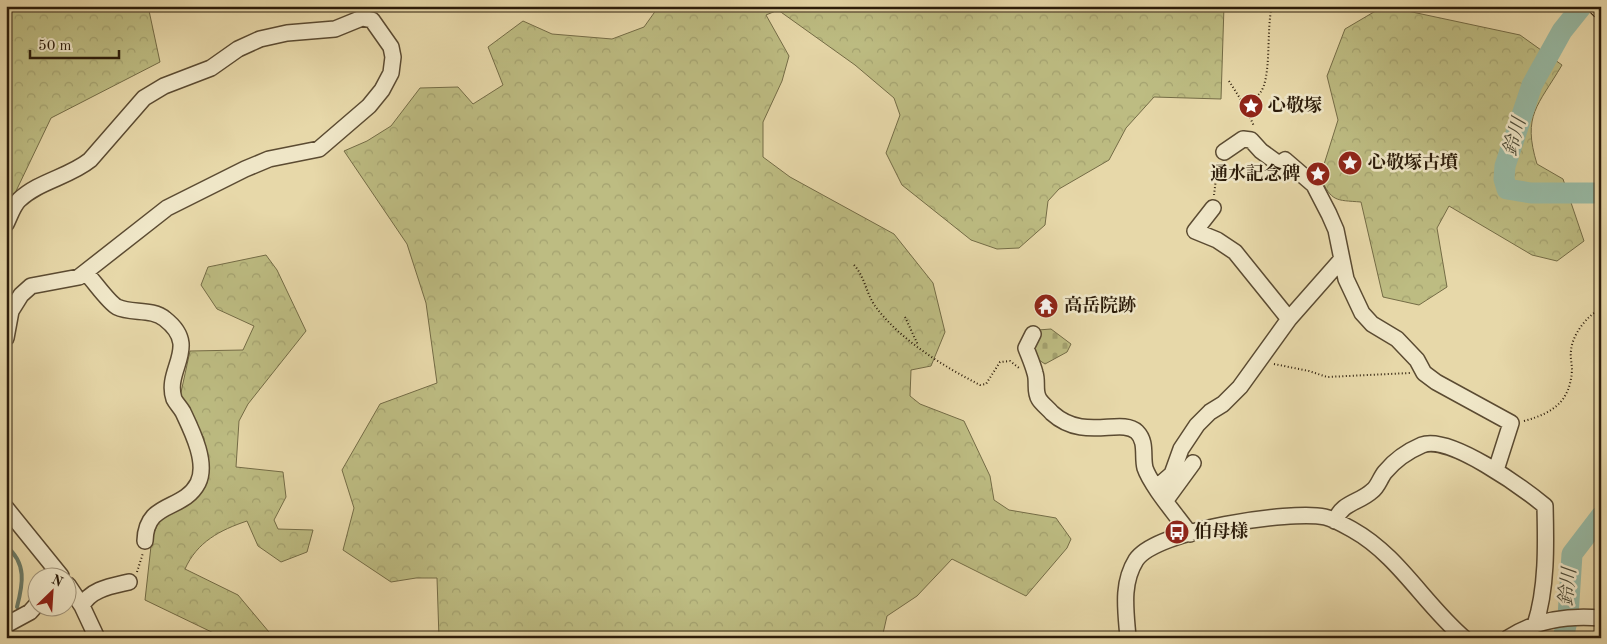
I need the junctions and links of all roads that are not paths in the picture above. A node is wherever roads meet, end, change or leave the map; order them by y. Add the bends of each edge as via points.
1 (1598, 6) edge
2 (1601, 9) edge
3 (1224, 152) road end
4 (1213, 208) road end
5 (6, 224) edge
6 (1342, 260) junction
7 (86, 273) junction
8 (1289, 319) junction
9 (7, 320) edge
10 (1033, 334) dead end
11 (6, 338) edge
12 (1193, 463) dead end
13 (1496, 470) junction
14 (1156, 487) junction
15 (1166, 500) junction
16 (6, 508) edge
17 (1335, 521) junction
18 (1190, 534) junction
19 (145, 541) road end
20 (54, 566) edge
21 (129, 582) road end
22 (78, 600) edge
23 (82, 606) junction
24 (28, 613) edge
25 (1594, 617) edge
26 (6, 625) edge
27 (1535, 625) junction
28 (97, 638) edge
29 (1128, 638) edge
30 (1464, 638) edge
31 (1508, 638) edge

1 - 2 main road
3 - 6 street via 1244,139 1251,140 1279,164 1285,160 1314,185 1336,230
4 - 8 street via 1195,231 1235,252
5 - 7 street via 18,201 33,190 82,167 144,98 164,86 211,68 238,49 260,39 305,30 335,29 362,18 372,20 391,47 394,57 382,90 369,106 319,149 269,159 167,208
6 - 8 street
6 - 13 street via 1346,279 1362,313 1372,324 1397,339 1417,360 1424,373 1436,382 1511,423
7 - 9 street via 79,278 31,286 17,301
7 - 19 street via 117,307 165,318 181,338 182,354 173,385 174,400 182,411 202,462 201,474 197,485 185,498 158,511 150,519 145,529
8 - 14 street via 1235,393 1197,425 1181,449 1172,474
9 - 11 street
10 - 14 street via 1026,348 1036,374 1040,401 1076,428 1133,429 1143,442 1145,468
12 - 15 street
13 - 17 street via 1446,446 1433,442 1422,445 1397,460 1373,491 1346,505
13 - 27 street via 1545,506 1541,600
14 - 15 street
15 - 18 street
16 - 20 street
17 - 18 street via 1324,517 1282,516 1228,524
17 - 30 street via 1368,539
18 - 29 street via 1148,549 1137,558 1129,574 1125,594
21 - 23 street via 101,589 86,597
22 - 23 street
23 - 28 street
24 - 26 street
25 - 27 street via 1553,620
27 - 31 street

